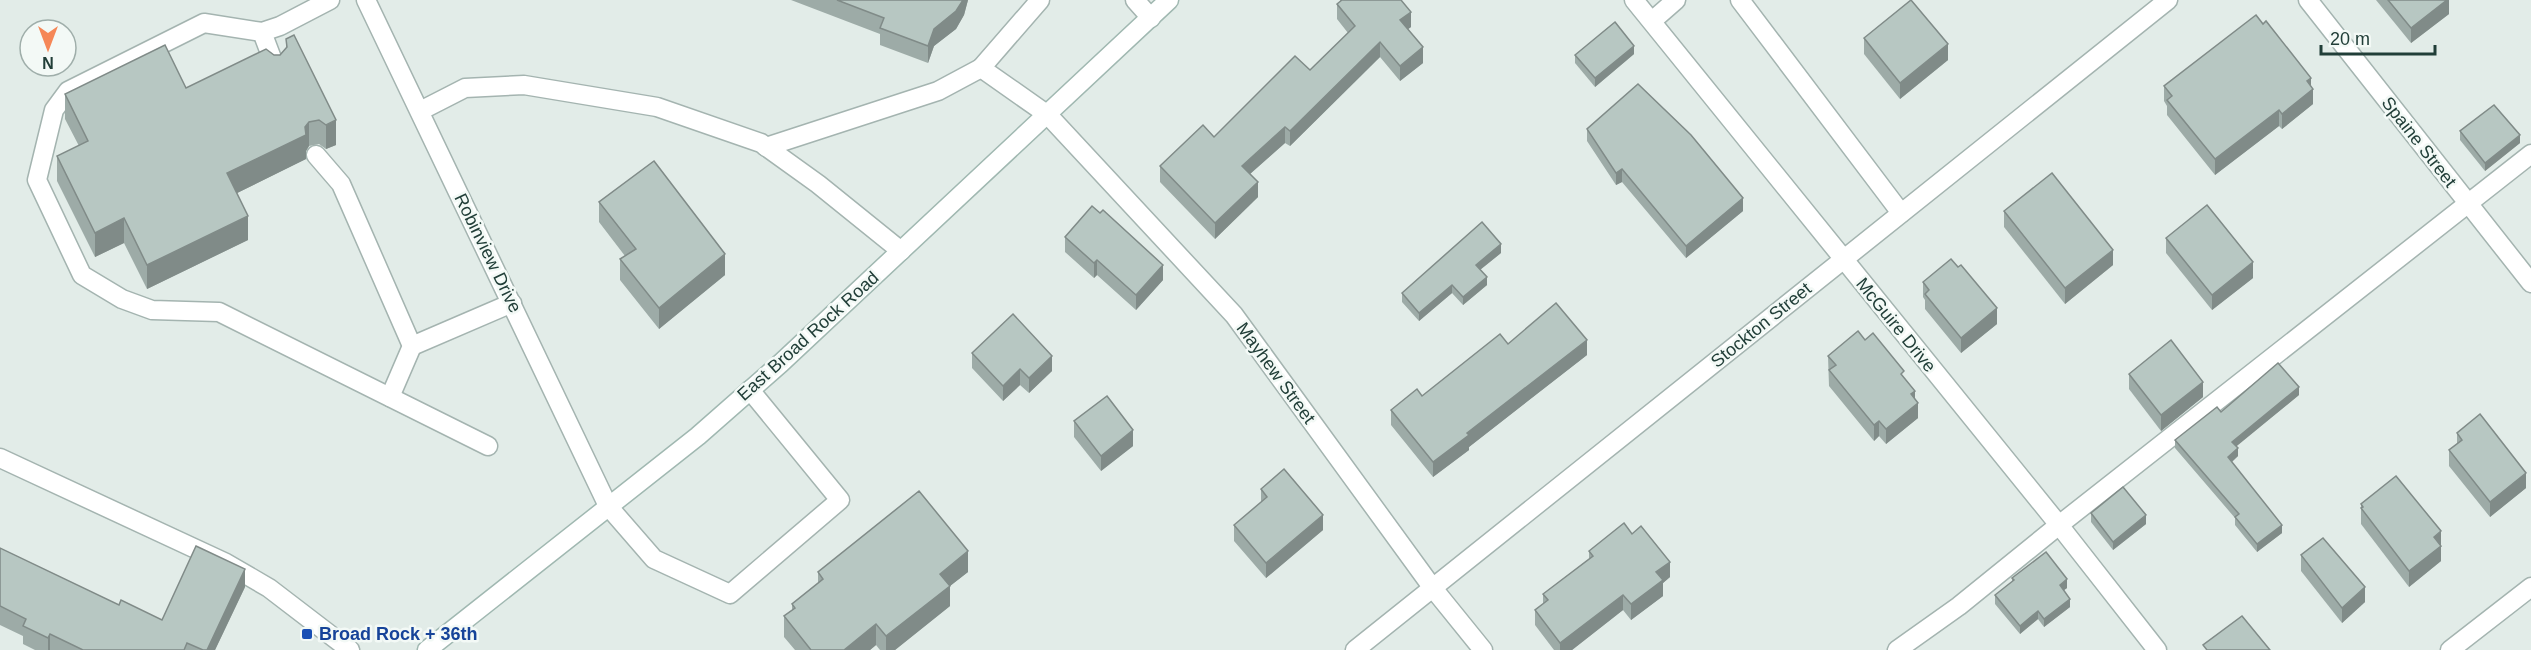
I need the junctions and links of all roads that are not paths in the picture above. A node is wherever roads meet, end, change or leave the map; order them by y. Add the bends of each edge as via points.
1 (330, 0) edge
2 (366, 0) edge
3 (1040, 0) edge
4 (1135, 0) edge
5 (1170, 0) edge
6 (1634, 0) edge
7 (1676, 0) edge
8 (1740, 0) edge
9 (2168, 0) edge
10 (2308, 0) edge
11 (1151, 18) junction
12 (1652, 21) junction
13 (262, 32) junction
14 (981, 68) junction
15 (276, 69) edge
16 (420, 111) junction
17 (1048, 115) junction
18 (766, 147) junction
19 (2531, 154) edge
20 (316, 155) dead end
21 (2468, 204) junction
22 (1901, 213) junction
23 (901, 251) junction
24 (1843, 259) junction
25 (2531, 283) edge
26 (512, 303) junction
27 (412, 346) junction
28 (750, 390) junction
29 (390, 397) junction
30 (488, 446) dead end
31 (0, 458) edge
32 (609, 506) junction
33 (2059, 525) junction
34 (1432, 587) junction
35 (2531, 588) edge
36 (350, 650) edge
37 (427, 650) edge
38 (1355, 650) edge
39 (1483, 650) edge
40 (1898, 650) edge
41 (2157, 650) edge
42 (2450, 650) edge

1 - 13 street
2 - 16 street, Robinview Drive
3 - 14 street
4 - 11 street
5 - 11 street, East Broad Rock Road
6 - 12 street, McGuire Drive
7 - 12 street
8 - 22 street
9 - 22 street, Stockton Street
10 - 21 street, Spaine Street
11 - 17 street, East Broad Rock Road
12 - 24 street, McGuire Drive
13 - 15 street
13 - 29 street via 204,23 68,90 54,110 37,180 82,275 122,299 152,310 219,312
14 - 17 street, Mayhew Street
14 - 18 street via 938,91
16 - 18 street via 465,88 524,86 657,107
16 - 26 street, Robinview Drive
17 - 23 street, East Broad Rock Road
17 - 34 street, Mayhew Street via 1234,315
18 - 23 street via 818,183
19 - 21 street
20 - 27 street via 341,184
21 - 25 street, Spaine Street
21 - 33 street
22 - 24 street, Stockton Street
23 - 28 street, East Broad Rock Road
24 - 33 street, McGuire Drive
24 - 34 street, Stockton Street
26 - 27 street
26 - 32 street, Robinview Drive
27 - 29 street
28 - 32 street, East Broad Rock Road
28 - 32 street, Robinview Drive via 840,500 730,594 654,559
29 - 30 street
31 - 36 street via 226,562 269,588
32 - 37 street, East Broad Rock Road
33 - 40 street
33 - 41 street, McGuire Drive
34 - 38 street, Stockton Street
34 - 39 street, Mayhew Street
35 - 42 street

